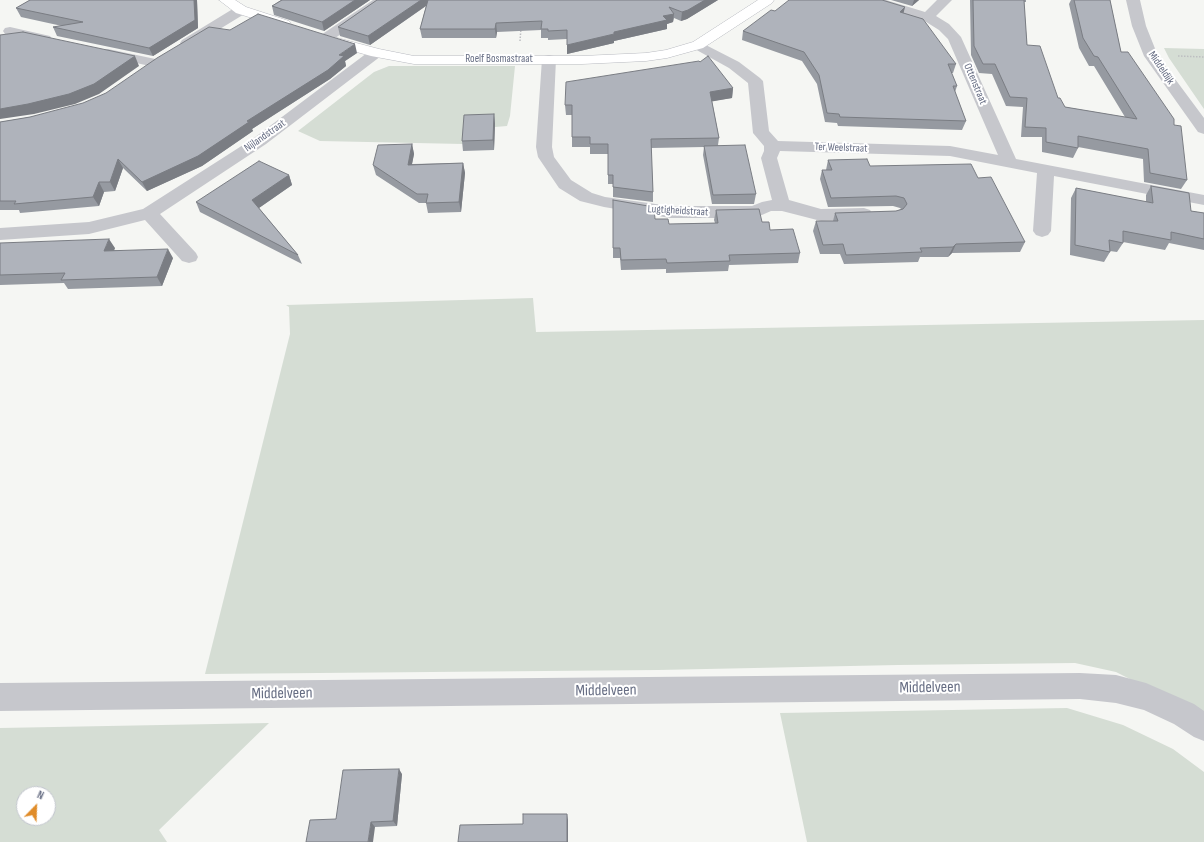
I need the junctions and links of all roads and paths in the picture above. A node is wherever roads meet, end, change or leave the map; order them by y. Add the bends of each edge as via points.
1 (226, 0) edge
2 (382, 0) edge
3 (768, 0) edge
4 (872, 0) edge
5 (945, 0) edge
6 (1129, 1) edge
7 (241, 10) junction
8 (928, 17) junction
9 (521, 26) edge
10 (297, 29) edge
11 (10, 31) dead end
12 (312, 34) edge
13 (326, 38) junction
14 (56, 41) edge
15 (698, 45) junction
16 (94, 50) edge
17 (376, 53) junction
18 (520, 59) junction
19 (549, 59) junction
20 (155, 63) junction
21 (136, 76) edge
22 (1204, 128) edge
23 (772, 146) junction
24 (1009, 162) junction
25 (1046, 169) junction
26 (1204, 200) edge
27 (782, 205) junction
28 (149, 212) junction
29 (879, 213) edge
30 (1042, 231) dead end
31 (0, 234) edge
32 (189, 257) dead end
33 (0, 697) edge
34 (1204, 727) edge

1 - 7 street
2 - 13 street
3 - 15 street, Roelf Bosmastraat
4 - 8 street, Ottenstraat
5 - 8 street
6 - 22 street, Middeldijk via 1151,56
7 - 10 street
7 - 20 street
8 - 24 street, Ottenstraat via 954,37
9 - 18 path
11 - 14 street
12 - 13 street, Roelf Bosmastraat
13 - 17 street, Roelf Bosmastraat
15 - 19 street, Roelf Bosmastraat via 646,57
15 - 23 street via 734,65 755,81 761,133
16 - 20 street
17 - 18 street, Roelf Bosmastraat via 414,60
17 - 28 street, Nijlandstraat via 260,141
18 - 19 street, Roelf Bosmastraat
19 - 27 street, Lugtigheidstraat via 544,147 546,157 565,184 586,197 604,202 670,212 755,212 768,206
20 - 21 street
23 - 24 street, Ter Weelstraat via 950,151
23 - 27 street via 769,158
24 - 25 street, Ter Weelstraat
25 - 26 street, Ter Weelstraat
25 - 30 street
27 - 29 street, Lugtigheidstraat via 821,214
28 - 31 street, Nijlandstraat via 89,228
28 - 32 street
33 - 34 street, Middelveen via 1080,686 1116,689 1146,697 1184,714

